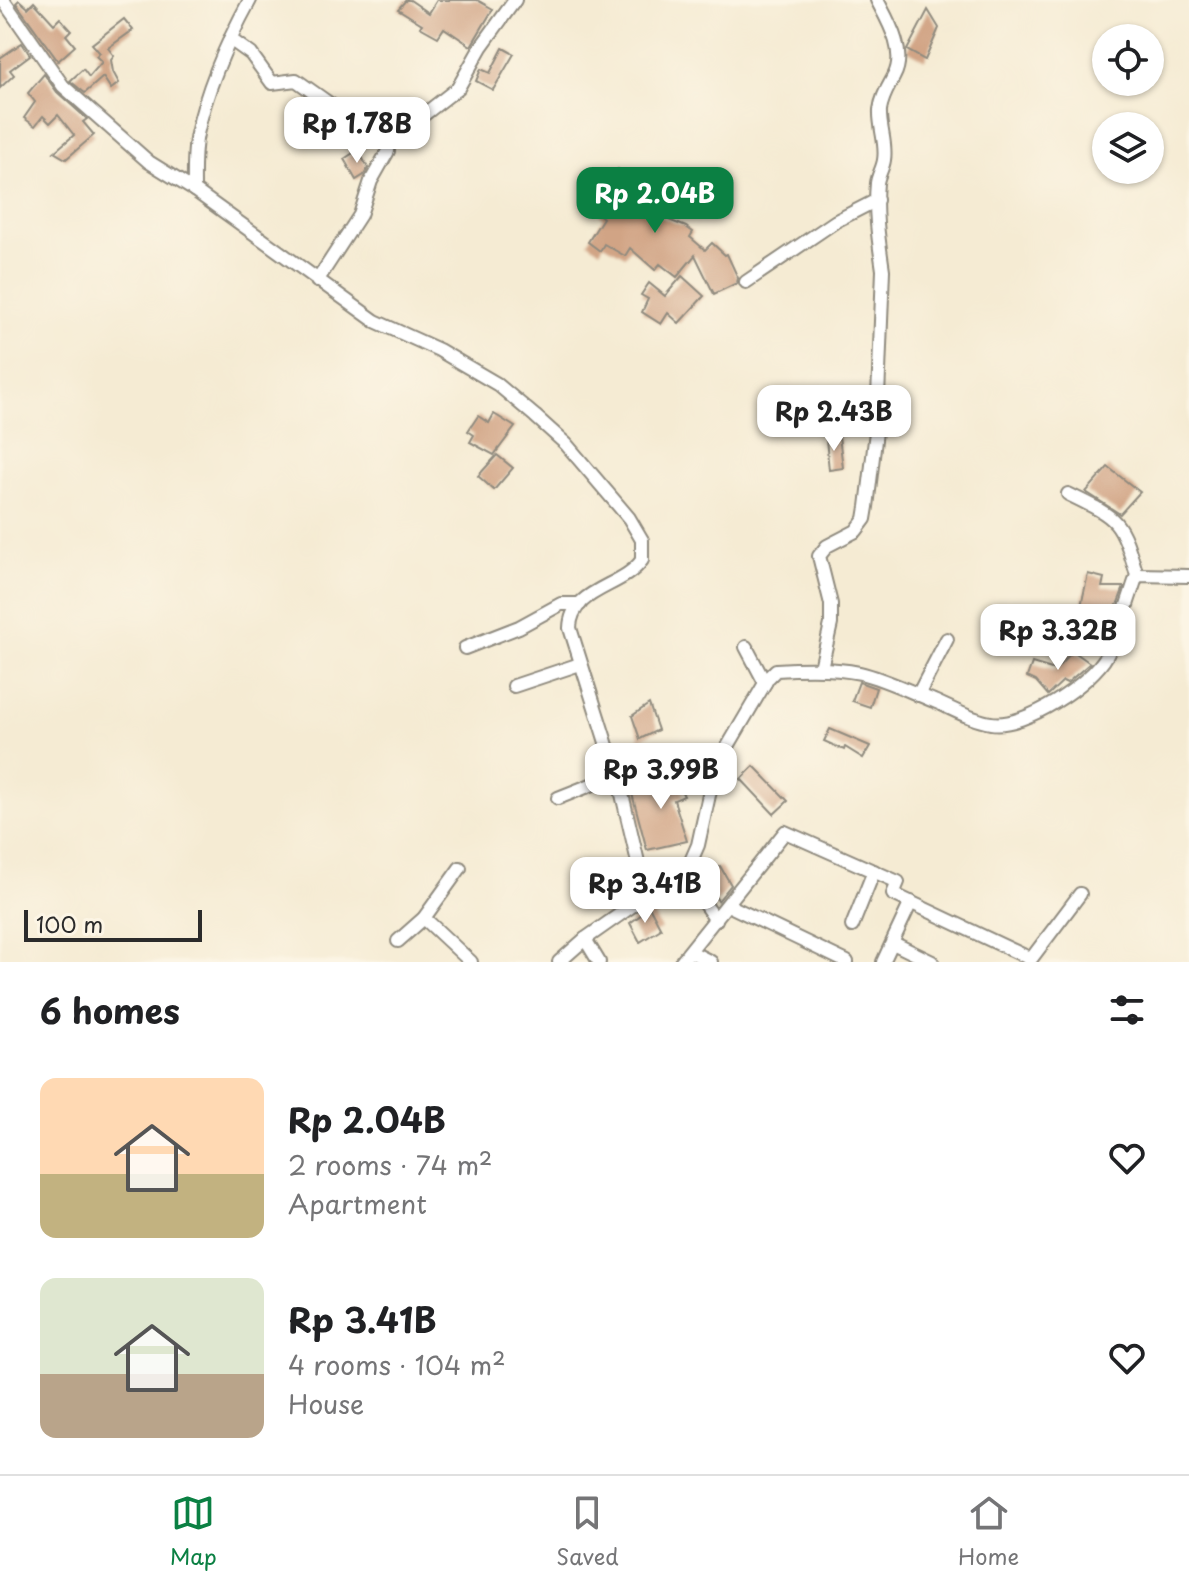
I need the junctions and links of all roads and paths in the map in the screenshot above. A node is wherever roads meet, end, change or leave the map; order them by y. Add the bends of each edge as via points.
1 (250, 0) edge
2 (515, 0) edge
3 (877, 0) edge
4 (7, 1) edge
5 (230, 39) junction
6 (388, 125) junction
7 (194, 190) junction
8 (877, 200) junction
9 (317, 281) junction
10 (746, 282) dead end
11 (1068, 494) dead end
12 (1137, 575) junction
13 (1189, 576) edge
14 (580, 604) junction
15 (947, 639) dead end
16 (746, 647) dead end
17 (465, 648) dead end
18 (580, 664) junction
19 (821, 668) junction
20 (765, 683) junction
21 (514, 686) dead end
22 (918, 695) junction
23 (616, 775) junction
24 (558, 798) dead end
25 (460, 868) dead end
26 (681, 871) junction
27 (874, 871) junction
28 (1080, 894) dead end
29 (646, 896) junction
30 (911, 902) junction
31 (728, 905) junction
32 (424, 918) junction
33 (716, 920) junction
34 (852, 926) dead end
35 (585, 939) junction
36 (398, 941) dead end
37 (893, 943) junction
38 (686, 957) edge
39 (471, 962) edge
40 (559, 962) edge
41 (599, 962) edge
42 (711, 962) edge
43 (847, 962) edge
44 (883, 962) edge
45 (932, 962) edge

1 - 5 street
2 - 6 street via 458,88 417,120
3 - 8 street via 895,36 897,56 896,73 882,99 885,157
4 - 7 street via 63,86 149,162
5 - 6 street via 251,54 272,83 296,80 351,119
5 - 7 street via 197,136
6 - 9 street via 388,151 360,215
7 - 9 street
8 - 10 street
8 - 19 street via 882,329 867,507 856,531 820,552 831,604
9 - 14 street via 375,321 497,384 566,444 607,489 642,540 644,554 630,574
11 - 12 street via 1113,517
12 - 13 street
12 - 22 street via 1105,659 1039,712 1008,723 986,723
14 - 17 street via 561,604
14 - 18 street via 571,614 570,628
15 - 22 street
16 - 20 street
18 - 21 street
18 - 23 street
19 - 20 street via 776,670
19 - 22 street via 863,674
20 - 26 street via 721,758 698,845
23 - 24 street
23 - 29 street
25 - 32 street
26 - 29 street
26 - 33 street
27 - 30 street via 898,882 893,894
27 - 31 street via 785,832
27 - 34 street
28 - 30 street via 1031,959
29 - 35 street
30 - 37 street
31 - 33 street
31 - 43 street
32 - 36 street
32 - 39 street
33 - 38 street
35 - 40 street
35 - 41 street
37 - 44 street
37 - 45 street
38 - 42 street

